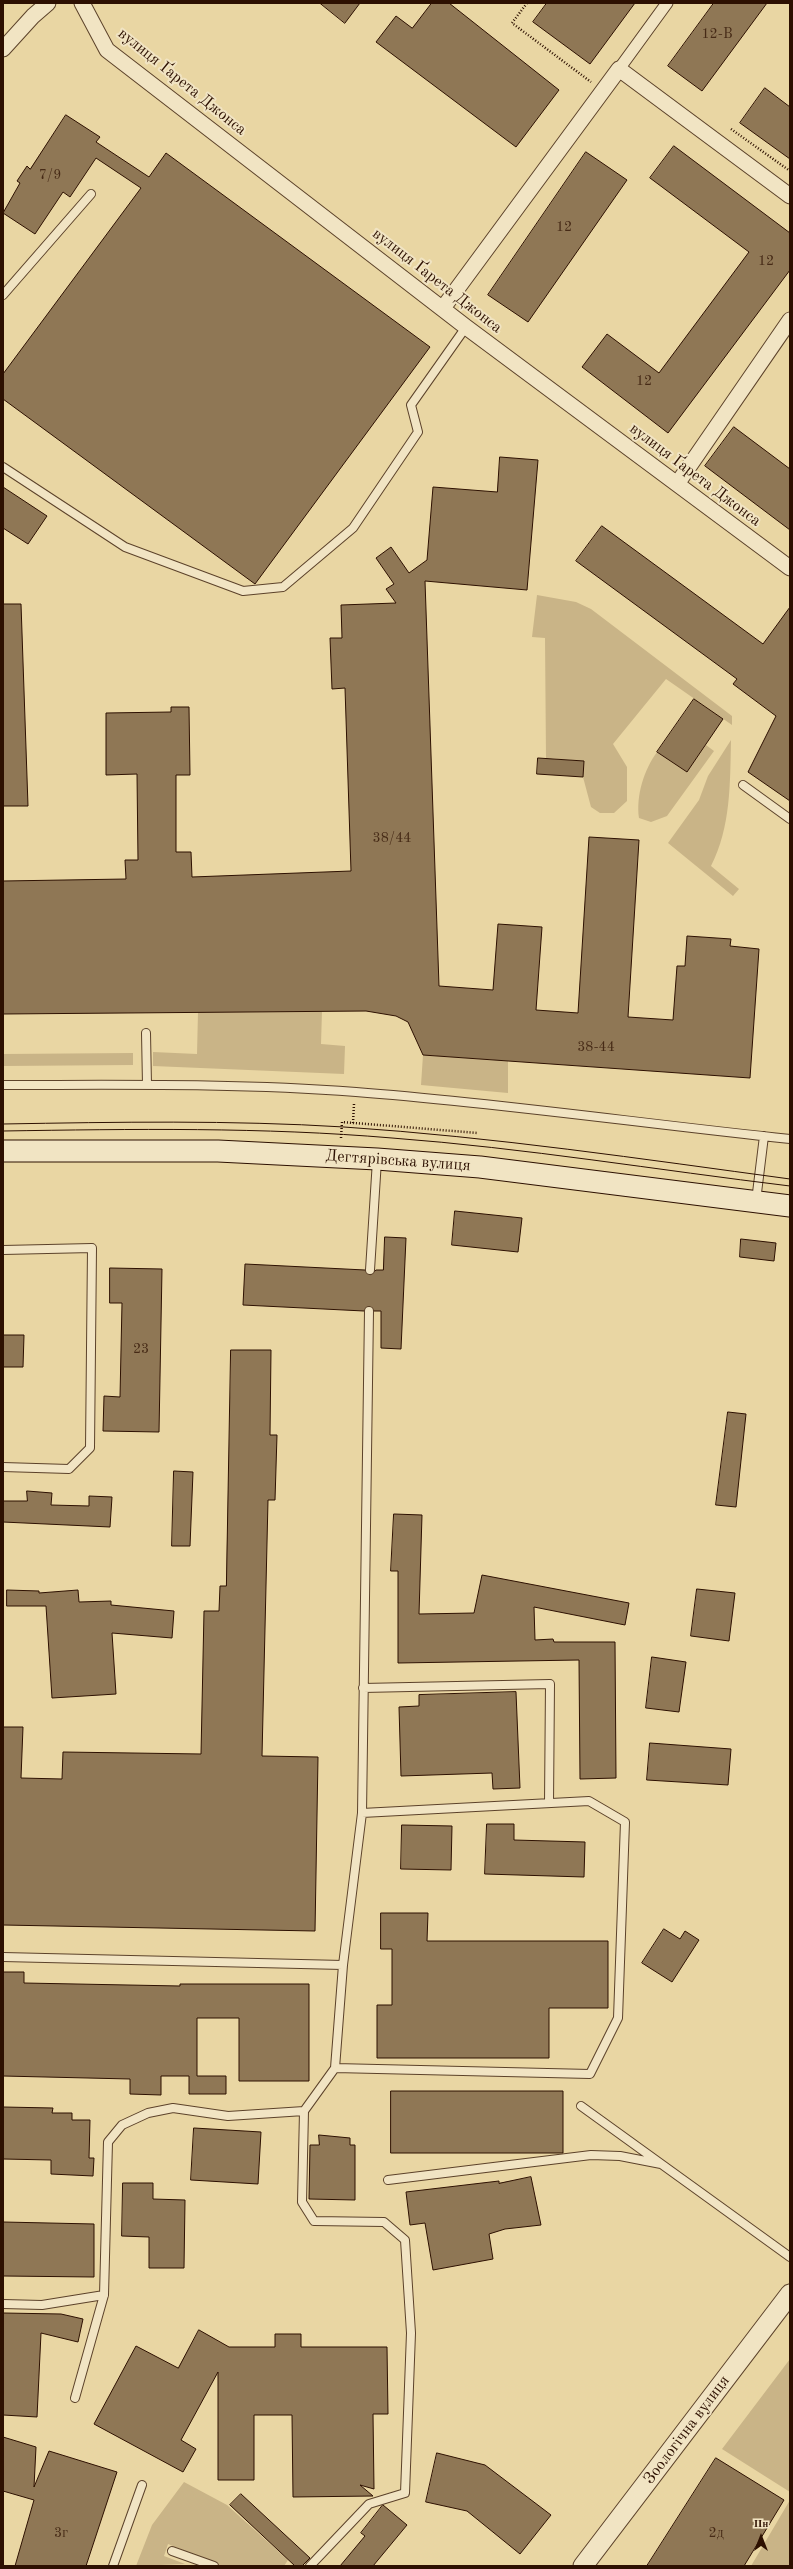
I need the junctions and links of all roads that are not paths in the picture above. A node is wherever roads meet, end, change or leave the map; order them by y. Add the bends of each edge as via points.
1 (48, 3) edge
2 (82, 3) edge
3 (667, 3) edge
4 (3, 49) edge
5 (619, 69) junction
6 (91, 194) dead end
7 (790, 196) edge
8 (3, 295) edge
9 (443, 308) junction
10 (790, 320) edge
11 (466, 327) junction
12 (3, 467) edge
13 (677, 484) junction
14 (790, 568) edge
15 (743, 785) dead end
16 (790, 819) edge
17 (146, 1032) dead end
18 (3, 1085) edge
19 (147, 1085) junction
20 (764, 1136) junction
21 (790, 1139) edge
22 (3, 1151) edge
23 (377, 1159) junction
24 (756, 1201) junction
25 (790, 1206) edge
26 (3, 1250) edge
27 (370, 1270) dead end
28 (369, 1311) dead end
29 (3, 1467) edge
30 (363, 1688) junction
31 (549, 1803) junction
32 (362, 1814) junction
33 (3, 1957) edge
34 (344, 1964) junction
35 (334, 2068) junction
36 (581, 2106) dead end
37 (304, 2111) junction
38 (661, 2164) junction
39 (388, 2180) dead end
40 (790, 2257) edge
41 (790, 2294) edge
42 (104, 2295) junction
43 (3, 2304) edge
44 (75, 2398) dead end
45 (142, 2485) dead end
46 (172, 2551) dead end
47 (113, 2566) edge
48 (214, 2566) edge
49 (310, 2566) edge
50 (584, 2566) edge

1 - 4 street
2 - 9 street, вулиця Ґарета Джонса via 107,50
3 - 5 street
5 - 7 street
5 - 9 street
6 - 8 lane
9 - 11 street, вулиця Ґарета Джонса
10 - 13 street
11 - 12 lane via 411,405 418,432 353,528 283,587 243,591 125,547
11 - 13 street, вулиця Ґарета Джонса
13 - 14 street, вулиця Ґарета Джонса
15 - 16 lane
17 - 19 lane
18 - 19 lane
19 - 20 lane via 355,1092
20 - 21 lane
20 - 24 lane
22 - 23 main road, Дегтярівська вулиця via 218,1151
23 - 24 main road, Дегтярівська вулиця via 480,1167
23 - 27 lane
24 - 25 main road, Дегтярівська вулиця
26 - 29 lane via 92,1248 90,1448 69,1469
28 - 30 lane
30 - 31 lane via 550,1684
30 - 32 lane
31 - 32 lane
31 - 35 lane via 589,1801 625,1822 618,2018 590,2074
32 - 34 lane
33 - 34 lane
34 - 35 lane
35 - 37 lane
36 - 38 lane
37 - 42 lane via 228,2116 173,2108 148,2112 122,2125 108,2142
37 - 49 lane via 302,2202 314,2221 384,2222 405,2240 411,2333 405,2493 369,2504
38 - 39 lane via 620,2156 592,2155
38 - 40 lane
41 - 50 street, Зоологічна вулиця
42 - 43 lane via 42,2305
42 - 44 lane
45 - 47 lane
46 - 48 lane

